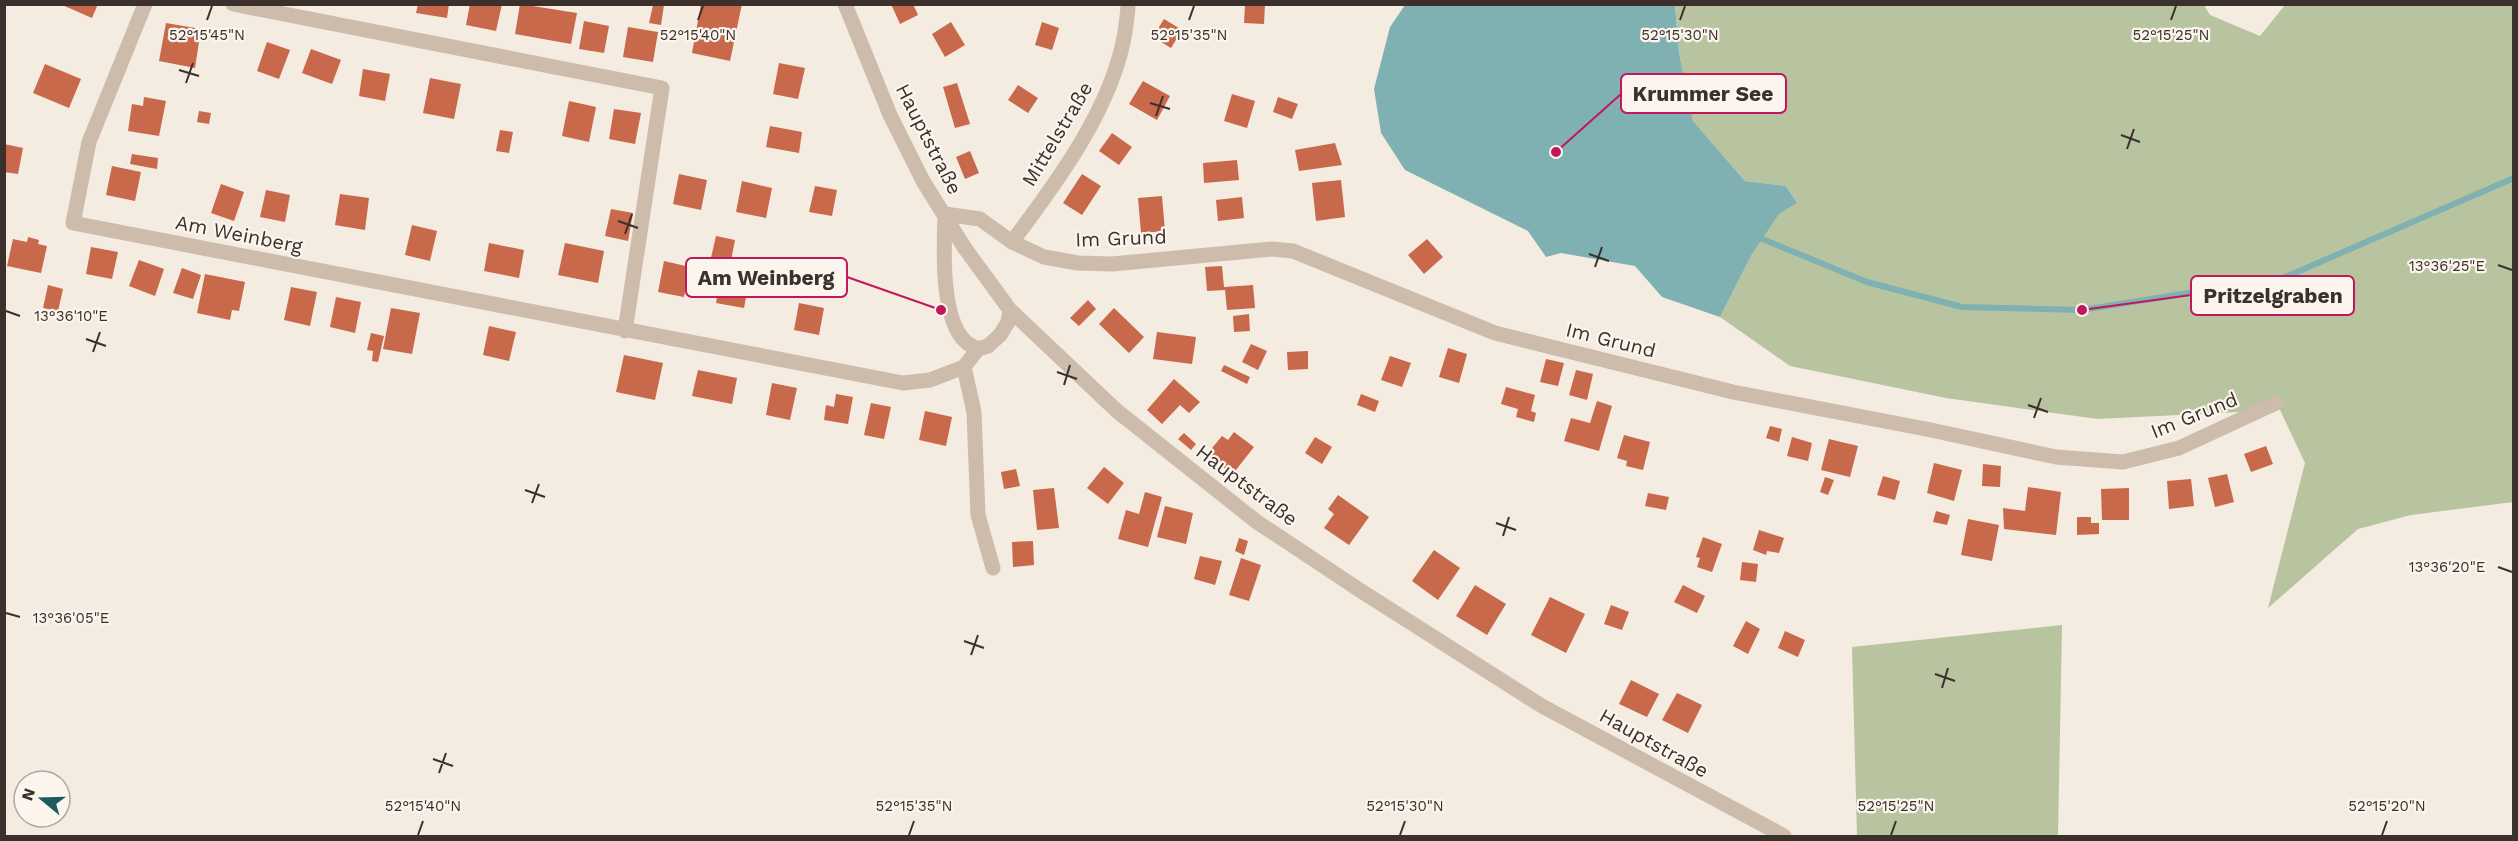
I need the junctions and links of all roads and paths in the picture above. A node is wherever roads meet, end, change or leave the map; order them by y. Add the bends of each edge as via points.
1 (145, 4) edge
2 (233, 4) edge
3 (845, 4) edge
4 (1128, 4) edge
5 (945, 214) junction
6 (1012, 242) junction
7 (1010, 310) junction
8 (625, 331) junction
9 (978, 349) junction
10 (964, 368) junction
11 (2276, 403) dead end
12 (993, 568) dead end
13 (1784, 837) edge

1 - 8 street, Am Weinberg via 89,142 73,223
2 - 8 street via 662,88
3 - 5 street, Hauptstraße via 890,115 923,181
4 - 6 street, Mittelstraße via 1121,54 1104,102 1054,184
5 - 6 street, Im Grund via 980,219
5 - 7 street, Hauptstraße
5 - 9 street via 943,255 950,309 956,330 966,343
6 - 11 street, Im Grund via 1044,257 1077,263 1112,264 1272,249 1293,251 1495,333 1732,392 2056,458 2122,462 2167,451
7 - 9 street via 1000,335
7 - 13 street, Hauptstraße via 1117,411 1257,522 1542,706
8 - 10 street, Am Weinberg via 903,383 930,380
9 - 10 street
10 - 12 street via 974,412 978,515

